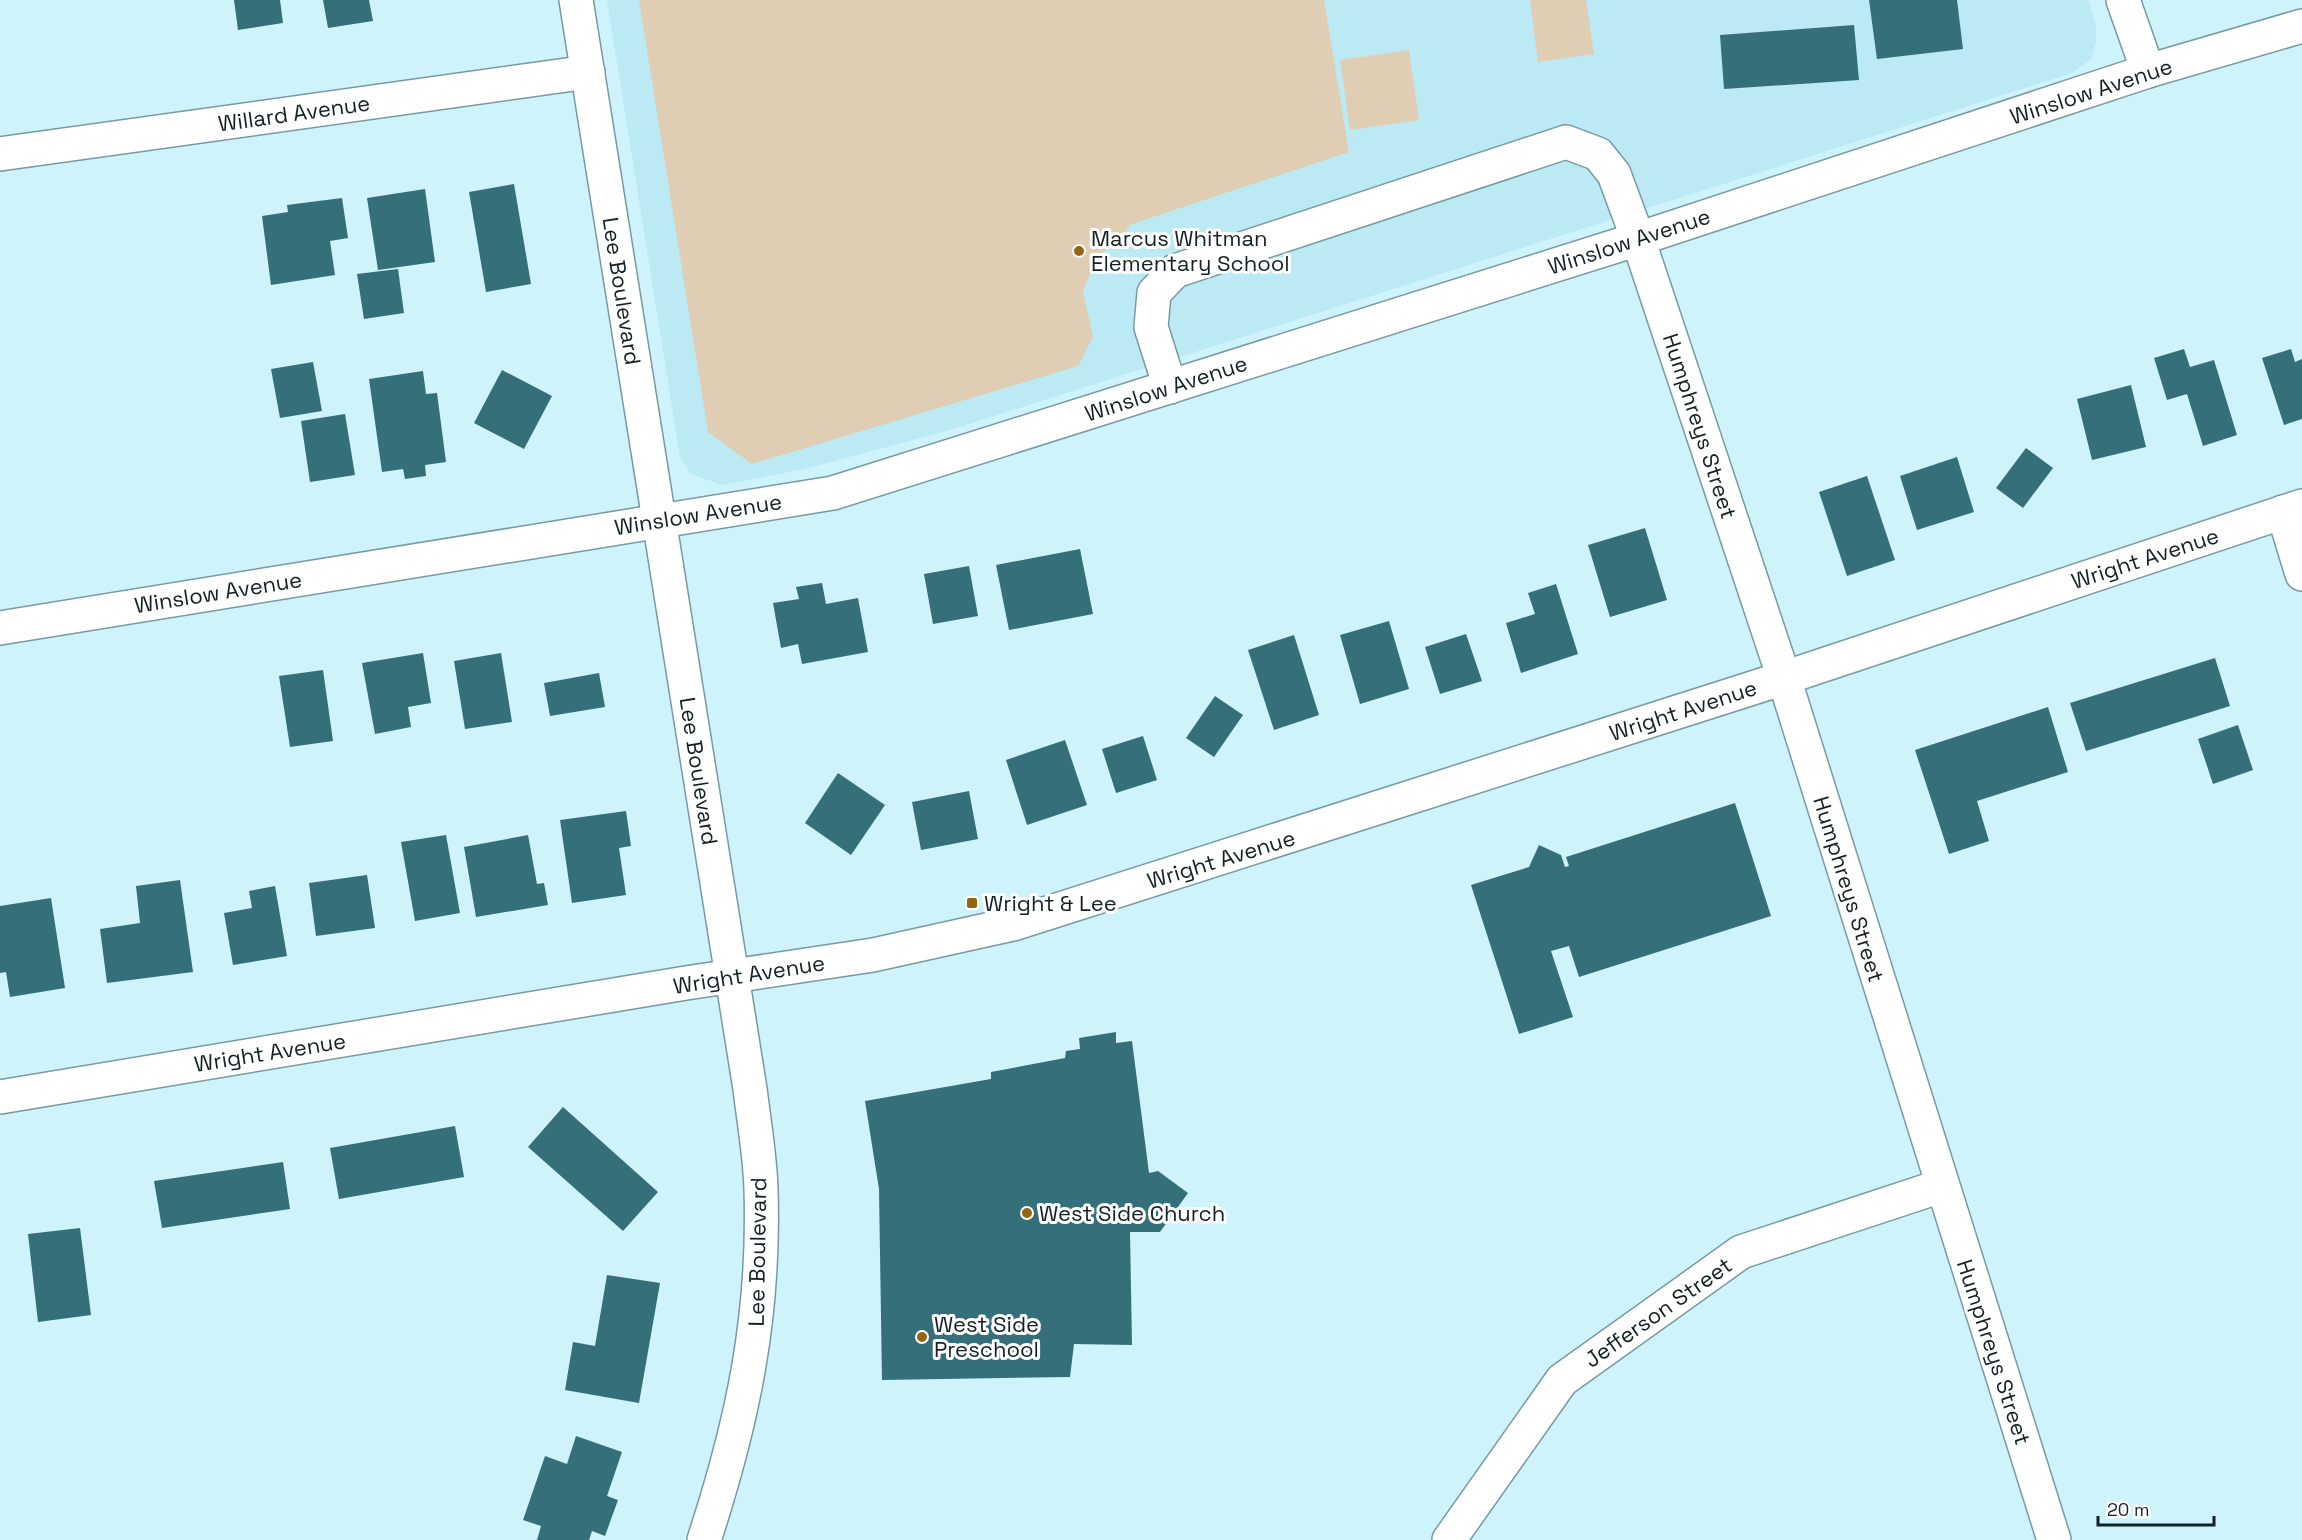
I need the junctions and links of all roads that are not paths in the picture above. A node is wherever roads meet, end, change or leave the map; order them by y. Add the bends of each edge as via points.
1 (576, 0) edge
2 (2123, 0) edge
3 (2302, 26) edge
4 (2148, 71) junction
5 (588, 72) junction
6 (0, 154) edge
7 (1638, 239) junction
8 (1170, 387) junction
9 (2292, 509) edge
10 (659, 522) junction
11 (2302, 574) edge
12 (0, 628) edge
13 (1784, 678) junction
14 (733, 977) junction
15 (0, 1097) edge
16 (1941, 1186) junction
17 (704, 1540) edge
18 (1449, 1540) edge
19 (2054, 1540) edge

1 - 5 street, Lee Boulevard
2 - 4 street
3 - 4 street, Winslow Avenue
4 - 7 street, Winslow Avenue
5 - 6 street, Willard Avenue
5 - 10 street, Lee Boulevard
7 - 8 street, Winslow Avenue
7 - 8 street, Humphreys Street via 1614,174 1598,154 1566,142 1175,271 1154,293 1151,327
7 - 13 street, Humphreys Street
8 - 10 street, Winslow Avenue via 833,493
9 - 11 street
9 - 13 street, Wright Avenue
10 - 12 street, Winslow Avenue
10 - 14 street, Lee Boulevard
13 - 14 street, Wright Avenue via 1013,924 873,955
13 - 16 street, Humphreys Street
14 - 15 street, Wright Avenue
14 - 17 street, Lee Boulevard via 761,1188 759,1284 754,1347 742,1415
16 - 18 street, Jefferson Street via 1741,1252 1562,1380
16 - 19 street, Humphreys Street

